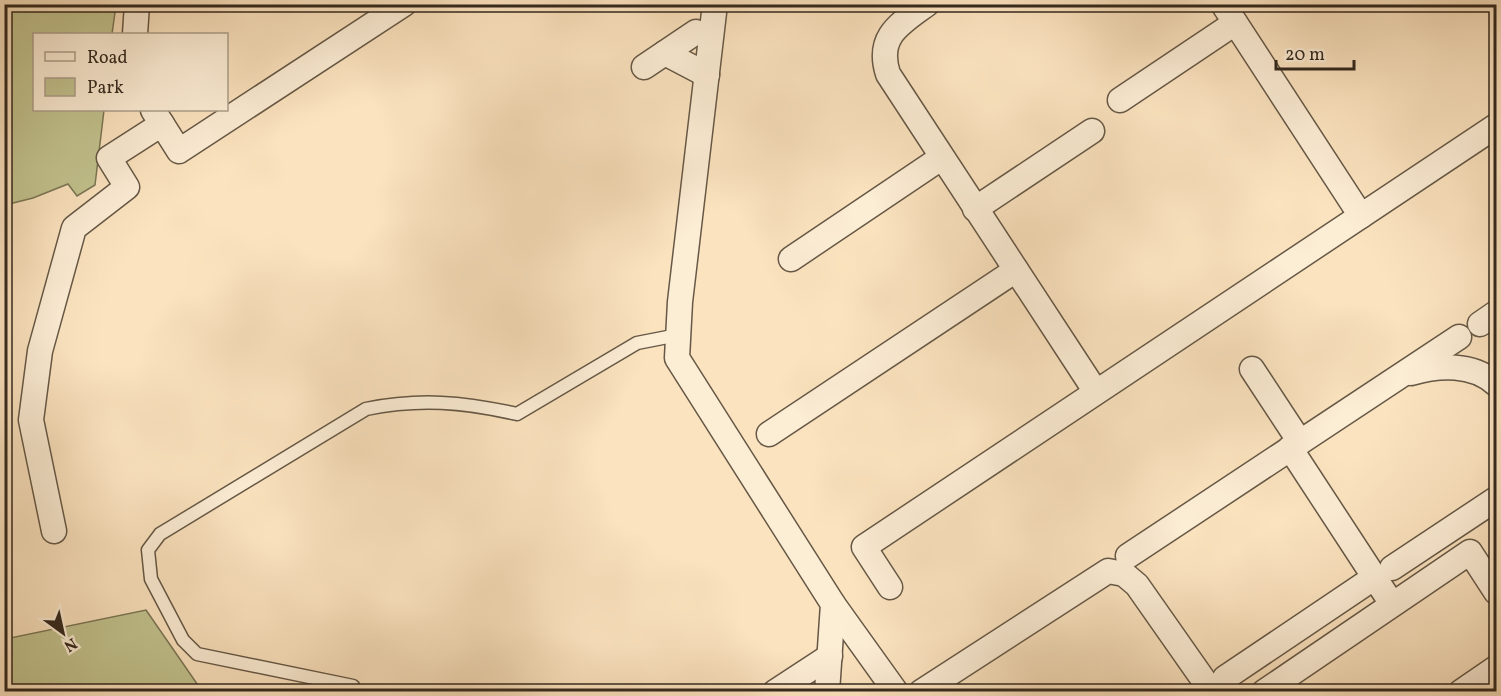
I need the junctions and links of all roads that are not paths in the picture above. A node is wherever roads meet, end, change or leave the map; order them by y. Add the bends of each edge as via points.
1 (137, 4) edge
2 (404, 4) edge
3 (715, 4) edge
4 (927, 4) edge
5 (1229, 14) edge
6 (696, 32) dead end
7 (135, 33) edge
8 (665, 53) junction
9 (644, 67) dead end
10 (707, 75) junction
11 (1120, 100) dead end
12 (158, 117) edge
13 (1092, 131) dead end
14 (1492, 136) edge
15 (942, 158) junction
16 (975, 209) junction
17 (1362, 216) junction
18 (791, 259) dead end
19 (1016, 270) junction
20 (678, 335) junction
21 (1459, 337) dead end
22 (1252, 369) dead end
23 (1401, 375) junction
24 (1497, 384) edge
25 (1096, 392) junction
26 (770, 434) dead end
27 (1295, 445) junction
28 (1497, 499) edge
29 (54, 531) dead end
30 (1128, 556) dead end
31 (1383, 573) junction
32 (890, 587) dead end
33 (1497, 592) edge
34 (833, 604) junction
35 (1392, 604) junction
36 (830, 656) junction
37 (1497, 668) edge
38 (1218, 685) edge
39 (353, 686) dead end
40 (775, 692) edge
41 (827, 692) edge
42 (896, 692) edge
43 (921, 692) edge
44 (1264, 692) edge
45 (1461, 692) edge

1 - 7 street
2 - 12 street via 179,151
3 - 10 street
4 - 15 street via 894,28 885,45 884,61 898,92
5 - 11 street
5 - 17 street
6 - 8 street
8 - 9 street
8 - 10 street
10 - 20 street
12 - 29 street via 109,158 127,187 74,228 40,351 31,420
13 - 16 street
14 - 17 street
15 - 16 street
15 - 18 street
16 - 19 street
17 - 25 street
19 - 25 street
19 - 26 street
20 - 34 street via 677,358
20 - 39 lane via 637,343 518,414 476,404 405,401 366,409 160,534 148,550 151,579 183,639 197,654
21 - 23 street
22 - 27 street
23 - 24 street via 1449,367 1472,370
23 - 27 street
25 - 32 street via 864,547
27 - 30 street
27 - 31 street
28 - 31 street
31 - 35 street
31 - 38 street
33 - 35 street via 1470,552
34 - 36 street
34 - 42 street
35 - 44 street
36 - 40 street
36 - 41 street
37 - 45 street
38 - 43 street via 1137,585 1124,574 1108,572

